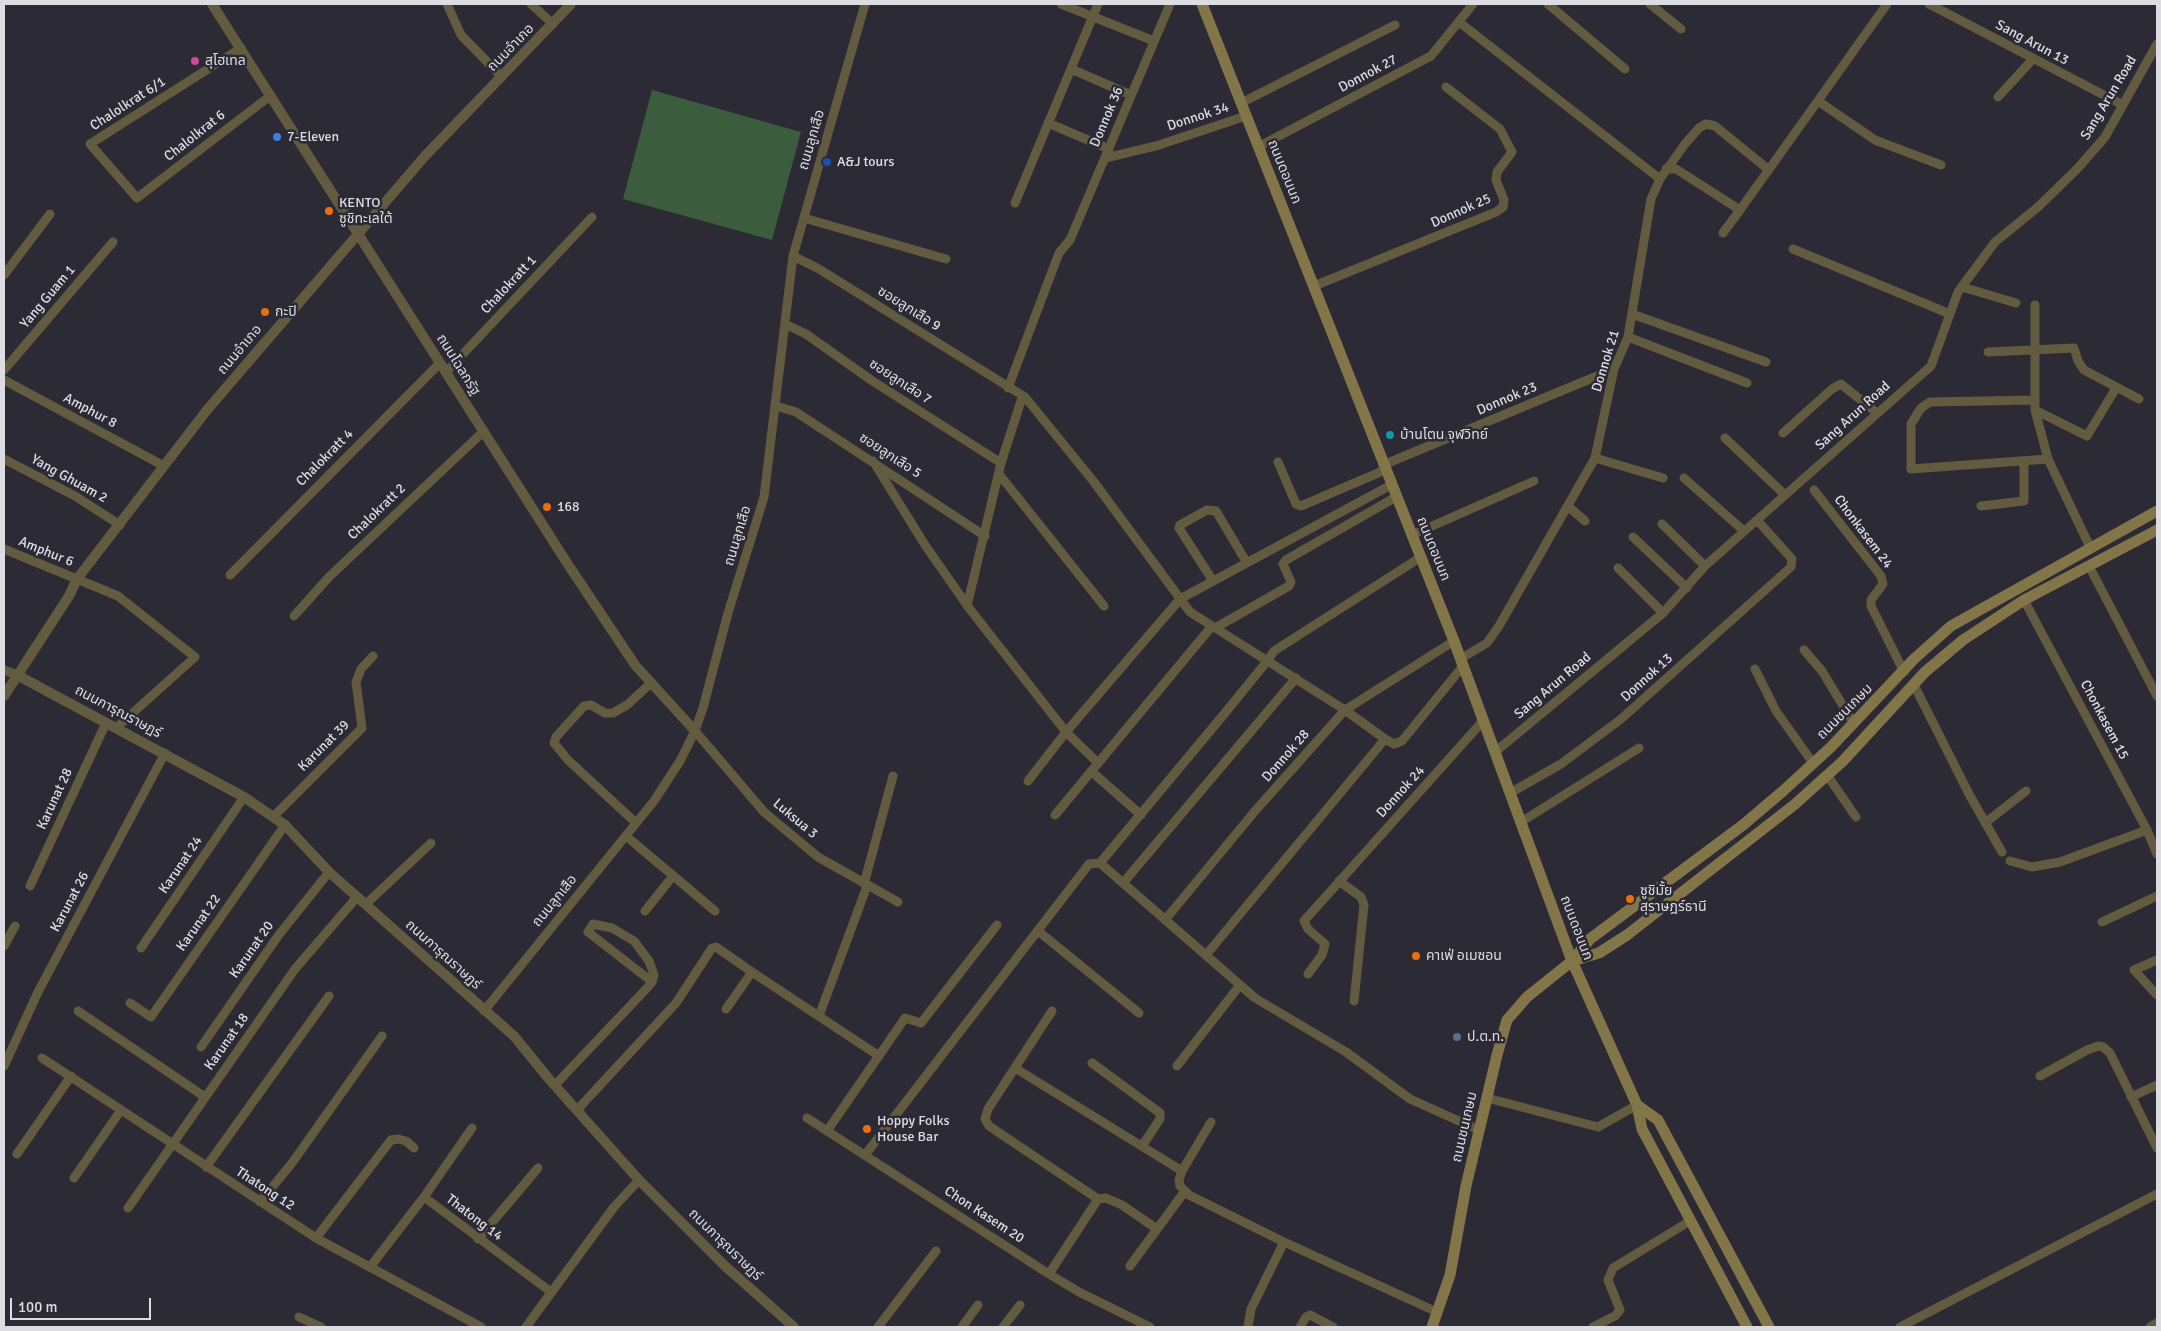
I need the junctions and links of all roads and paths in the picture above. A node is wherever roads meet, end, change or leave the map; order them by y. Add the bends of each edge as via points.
1 (212, 4) edge
2 (447, 4) edge
3 (531, 4) edge
4 (571, 4) edge
5 (865, 4) edge
6 (1061, 4) edge
7 (1098, 4) edge
8 (1170, 4) edge
9 (1202, 4) edge
10 (1473, 4) edge
11 (1548, 4) edge
12 (1650, 4) edge
13 (1887, 4) edge
14 (1929, 4) edge
15 (1093, 15) junction
16 (1458, 22) junction
17 (553, 24) junction
18 (1395, 25) dead end
19 (1681, 29) dead end
20 (1154, 40) junction
21 (2157, 44) edge
22 (241, 48) junction
23 (2032, 59) junction
24 (1071, 69) junction
25 (1625, 69) dead end
26 (502, 77) junction
27 (1446, 87) dead end
28 (1131, 95) junction
29 (270, 96) junction
30 (1998, 97) dead end
31 (1818, 101) junction
32 (1241, 103) junction
33 (2123, 105) junction
34 (1246, 116) junction
35 (1048, 123) junction
36 (1258, 148) junction
37 (1109, 149) junction
38 (1105, 158) junction
39 (1941, 165) dead end
40 (1666, 169) junction
41 (1769, 170) junction
42 (1660, 178) junction
43 (137, 198) joint
44 (1014, 203) dead end
45 (1740, 210) junction
46 (50, 214) dead end
47 (592, 217) dead end
48 (804, 218) junction
49 (1723, 233) dead end
50 (357, 234) junction
51 (113, 242) dead end
52 (1793, 249) dead end
53 (793, 256) junction
54 (946, 259) dead end
55 (4, 275) edge
56 (1314, 286) junction
57 (1962, 287) junction
58 (2016, 303) dead end
59 (2035, 305) dead end
60 (1632, 314) junction
61 (1950, 314) junction
62 (785, 324) junction
63 (1628, 337) junction
64 (2035, 349) junction
65 (1988, 352) dead end
66 (1766, 362) dead end
67 (440, 363) junction
68 (1614, 369) junction
69 (4, 370) edge
70 (446, 372) junction
71 (4, 380) edge
72 (1747, 383) dead end
73 (1008, 388) junction
74 (2116, 388) junction
75 (1026, 397) junction
76 (2138, 399) dead end
77 (2035, 400) junction
78 (776, 406) junction
79 (2035, 410) junction
80 (1877, 414) junction
81 (484, 431) junction
82 (1783, 433) dead end
83 (1725, 438) dead end
84 (1595, 458) junction
85 (4, 459) edge
86 (2048, 459) junction
87 (872, 461) junction
88 (2024, 461) junction
89 (1278, 462) dead end
90 (1001, 463) junction
91 (164, 466) junction
92 (1384, 468) junction
93 (999, 474) junction
94 (1662, 478) dead end
95 (1684, 478) dead end
96 (1534, 480) dead end
97 (1391, 485) junction
98 (1814, 490) dead end
99 (1785, 495) junction
100 (1396, 497) junction
101 (1981, 506) dead end
102 (1569, 507) junction
103 (2157, 511) edge
104 (1758, 520) junction
105 (1585, 521) dead end
106 (1662, 524) dead end
107 (120, 525) junction
108 (2157, 530) edge
109 (1744, 531) junction
110 (1412, 535) junction
111 (985, 536) junction
112 (1633, 537) dead end
113 (2090, 547) junction
114 (4, 550) edge
115 (1421, 557) junction
116 (1246, 563) junction
117 (1706, 566) junction
118 (2089, 566) junction
119 (1618, 568) dead end
120 (230, 575) dead end
121 (77, 579) junction
122 (1213, 581) junction
123 (1688, 588) junction
124 (1180, 599) junction
125 (2024, 600) junction
126 (967, 606) junction
127 (1104, 606) dead end
128 (1663, 613) junction
129 (294, 616) dead end
130 (1213, 627) junction
131 (1454, 641) junction
132 (1804, 650) dead end
133 (373, 656) dead end
134 (1268, 660) junction
135 (1462, 663) junction
136 (1755, 668) dead end
137 (4, 670) edge
138 (1904, 672) junction
139 (17, 675) junction
140 (1296, 678) junction
141 (651, 683) junction
142 (1914, 685) junction
143 (4, 696) edge
144 (2157, 696) edge
145 (1345, 710) junction
146 (1482, 722) junction
147 (106, 723) junction
148 (1854, 724) junction
149 (116, 727) junction
150 (695, 731) junction
151 (1066, 732) junction
152 (1385, 739) junction
153 (1639, 748) dead end
154 (1495, 752) junction
155 (165, 753) junction
156 (1098, 763) junction
157 (1813, 763) junction
158 (1091, 771) junction
159 (1827, 775) junction
160 (893, 776) dead end
161 (1028, 782) dead end
162 (2026, 791) dead end
163 (1510, 793) junction
164 (244, 797) junction
165 (1140, 814) junction
166 (1055, 815) dead end
167 (272, 817) junction
168 (1856, 817) dead end
169 (1521, 822) junction
170 (1985, 823) junction
171 (636, 824) junction
172 (285, 825) junction
173 (2147, 830) junction
174 (626, 836) junction
175 (431, 843) dead end
176 (2002, 852) dead end
177 (2157, 854) edge
178 (2010, 861) dead end
179 (1100, 863) junction
180 (329, 872) junction
181 (673, 876) junction
182 (1339, 881) junction
183 (1123, 883) junction
184 (866, 885) junction
185 (30, 886) dead end
186 (2157, 896) edge
187 (357, 897) junction
188 (898, 902) dead end
189 (366, 904) junction
190 (644, 911) dead end
191 (715, 911) dead end
192 (1165, 920) junction
193 (2102, 922) dead end
194 (997, 925) dead end
195 (15, 926) dead end
196 (1038, 930) junction
197 (4, 946) edge
198 (141, 948) dead end
199 (1206, 956) junction
200 (2157, 960) edge
201 (1572, 961) junction
202 (752, 972) junction
203 (1308, 974) dead end
204 (652, 981) junction
205 (1240, 985) junction
206 (2157, 995) edge
207 (329, 996) dead end
208 (1354, 1001) dead end
209 (130, 1003) dead end
210 (726, 1009) dead end
211 (78, 1011) dead end
212 (484, 1011) junction
213 (1052, 1011) dead end
214 (1139, 1012) dead end
215 (819, 1016) junction
216 (382, 1036) dead end
217 (201, 1047) dead end
218 (879, 1056) junction
219 (42, 1058) dead end
220 (1092, 1063) dead end
221 (4, 1066) edge
222 (1177, 1066) dead end
223 (1015, 1068) junction
224 (70, 1076) junction
225 (2040, 1076) dead end
226 (555, 1085) junction
227 (2157, 1085) edge
228 (205, 1097) junction
229 (2131, 1097) junction
230 (1487, 1098) junction
231 (1637, 1105) junction
232 (120, 1110) junction
233 (577, 1110) junction
234 (807, 1118) dead end
235 (1211, 1122) dead end
236 (472, 1128) dead end
237 (1479, 1130) junction
238 (827, 1131) junction
239 (172, 1144) junction
240 (1142, 1146) junction
241 (414, 1148) dead end
242 (2157, 1148) edge
243 (18, 1154) dead end
244 (865, 1155) junction
245 (206, 1167) junction
246 (538, 1168) dead end
247 (1182, 1171) junction
248 (74, 1178) dead end
249 (639, 1180) junction
250 (1185, 1191) junction
251 (2157, 1194) edge
252 (424, 1197) junction
253 (1098, 1199) junction
254 (260, 1202) junction
255 (128, 1208) dead end
256 (1690, 1221) junction
257 (1157, 1229) junction
258 (316, 1238) junction
259 (478, 1239) junction
260 (1284, 1242) junction
261 (936, 1251) dead end
262 (1130, 1266) dead end
263 (370, 1267) junction
264 (1049, 1274) junction
265 (551, 1292) junction
266 (978, 1305) dead end
267 (1020, 1305) dead end
268 (1437, 1312) junction
269 (299, 1317) dead end
270 (2157, 1323) edge
271 (321, 1327) edge
272 (481, 1327) edge
273 (526, 1327) edge
274 (794, 1327) edge
275 (878, 1327) edge
276 (962, 1327) edge
277 (1003, 1327) edge
278 (1150, 1327) edge
279 (1248, 1327) edge
280 (1300, 1327) edge
281 (1333, 1327) edge
282 (1435, 1327) edge
283 (1593, 1327) edge
284 (1747, 1327) edge
285 (1769, 1327) edge
286 (1900, 1327) edge
287 (2150, 1327) edge

1 - 22 street, ถนนโฉลกรัฐ
2 - 26 street via 461,35
3 - 17 street
4 - 17 street, ถนนอำเภอ
5 - 48 street, ถนนลูกเสือ
6 - 15 street
7 - 15 street
8 - 20 street, Donnok 36
9 - 32 main road, ถนนดอนนก
10 - 16 street, Donnok 27
11 - 25 street
12 - 19 street
13 - 31 street
14 - 23 street, Sang Arun 13
15 - 20 street
15 - 24 street
16 - 36 street, Donnok 27 via 1431,56
16 - 42 street
17 - 26 street, ถนนอำเภอ
18 - 32 street
20 - 28 street, Donnok 36
21 - 33 street, Sang Arun Road
22 - 29 street, ถนนโฉลกรัฐ
22 - 43 street, Chalolkrat 6/1 via 90,144
23 - 30 street
23 - 33 street, Sang Arun 13
24 - 28 street
24 - 35 street
26 - 50 street, ถนนอำเภอ via 424,156
27 - 56 street, Donnok 25 via 1500,129 1512,152 1497,172 1503,207
28 - 37 street, Donnok 36
29 - 43 street, Chalolkrat 6
29 - 50 street, ถนนโฉลกรัฐ
31 - 39 street via 1876,140
31 - 41 street
32 - 34 main road, ถนนดอนนก
33 - 57 street, Sang Arun Road via 2105,137 2077,169 1995,242
34 - 36 main road, ถนนดอนนก
34 - 38 street, Donnok 34 via 1159,145
35 - 37 street
35 - 44 street
36 - 56 main road, ถนนดอนนก
37 - 38 street, Donnok 36
38 - 73 street, Donnok 36 via 1070,240 1059,253
40 - 41 street, Donnok 21 via 1694,133 1706,124 1714,126
40 - 42 street, Donnok 21
40 - 45 street via 1676,169
41 - 45 street
42 - 60 street, Donnok 21 via 1651,200
45 - 49 street
46 - 55 street
47 - 70 street, Chalokratt 1
48 - 53 street, ถนนลูกเสือ
48 - 54 street
50 - 67 street, ถนนโฉลกรัฐ
50 - 91 street, ถนนอำเภอ via 207,410
51 - 69 street, Yang Guam 1
52 - 61 street
53 - 62 street, ถนนลูกเสือ
53 - 73 street, ซอยลูกเสือ 9 via 819,269
56 - 92 main road, ถนนดอนนก
57 - 58 street
57 - 61 street, Sang Arun Road
59 - 64 street
60 - 63 street, Donnok 21
60 - 66 street
61 - 80 street, Sang Arun Road via 1931,366
62 - 78 street, ถนนลูกเสือ
62 - 90 street, ซอยลูกเสือ 7 via 806,334
63 - 68 street, Donnok 21
63 - 72 street
64 - 65 street
64 - 74 street via 2074,348 2084,370
64 - 77 street
67 - 70 street, ถนนโฉลกรัฐ
67 - 120 street, Chalokratt 4
68 - 84 street, Donnok 21
68 - 92 street, Donnok 23
70 - 81 street, ถนนโฉลกรัฐ
71 - 91 street, Amphur 8
73 - 75 street, ซอยลูกเสือ 9
74 - 76 street
74 - 79 street via 2087,436
75 - 90 street via 1021,401
75 - 124 street via 1094,482
77 - 79 street
77 - 88 street via 1930,402 1921,408 1911,424 1912,469
78 - 87 street, ซอยลูกเสือ 5 via 796,412
78 - 150 street, ถนนลูกเสือ via 764,497
79 - 86 street
80 - 82 street via 1840,384
80 - 99 street, Sang Arun Road
81 - 129 street, Chalokratt 2 via 329,577
81 - 141 street, ถนนโฉลกรัฐ via 567,563 635,665
83 - 99 street
84 - 94 street
84 - 102 street, Donnok 21
85 - 107 street, Yang Ghuam 2 via 75,496
86 - 88 street
86 - 113 street
87 - 111 street, ซอยลูกเสือ 5
87 - 126 street
88 - 101 street via 2024,501
89 - 92 street, Donnok 23 via 1296,504 1301,506
90 - 93 street
91 - 107 street, ถนนอำเภอ
92 - 97 main road, ถนนดอนนก
93 - 111 street
93 - 127 street
95 - 109 street
96 - 110 street
97 - 100 main road, ถนนดอนนก
97 - 116 street
98 - 138 street, Chonkasem 24 via 1881,576 1883,584 1871,606
99 - 104 street, Sang Arun Road
100 - 110 main road, ถนนดอนนก
100 - 130 street via 1286,560 1283,564 1291,582 1289,586
102 - 105 street
102 - 135 street, Donnok 21 via 1543,546 1499,626 1487,643
103 - 113 main road, ถนนชนเกษม
104 - 109 street, Sang Arun Road
104 - 163 street, Donnok 13 via 1792,559 1791,567 1621,719 1562,764
106 - 117 street
107 - 121 street, ถนนอำเภอ
108 - 118 main road, ถนนชนเกษม
109 - 117 street, Sang Arun Road
110 - 115 main road, ถนนดอนนก
111 - 126 street
112 - 123 street
113 - 138 main road, ถนนชนเกษม via 1951,626
114 - 121 street, Amphur 6
115 - 131 main road, ถนนดอนนก
115 - 134 street via 1274,651
116 - 122 street
116 - 122 street via 1216,511 1207,510 1178,528
117 - 123 street, Sang Arun Road
118 - 125 main road, ถนนชนเกษม
118 - 144 street
119 - 128 street
121 - 139 street, ถนนอำเภอ
121 - 149 street, Amphur 6 via 122,599 195,656
122 - 124 street
123 - 128 street, Sang Arun Road
124 - 130 street via 1190,612
124 - 151 street
125 - 142 main road, ถนนชนเกษม via 1963,640
125 - 173 street, Chonkasem 15
126 - 151 street
128 - 154 street, Sang Arun Road
130 - 134 street
130 - 156 street
131 - 135 main road, ถนนดอนนก
131 - 145 street, Donnok 28
132 - 148 street via 1822,671
133 - 167 street, Karunat 39 via 361,669 356,682 362,728
134 - 140 street
134 - 165 street
135 - 146 main road, ถนนดอนนก
135 - 152 street via 1402,741 1394,744
136 - 157 street via 1776,711
137 - 139 street
138 - 148 main road, ถนนชนเกษม
139 - 143 street, ถนนอำเภอ
139 - 147 street, ถนนการุณราษฏร์
140 - 145 street
140 - 183 street
141 - 150 street, ถนนโฉลกรัฐ
141 - 171 street via 612,714 590,705 584,706 554,743
142 - 159 main road, ถนนชนเกษม
142 - 170 street
145 - 152 street
145 - 192 street, Donnok 28
146 - 154 main road, ถนนดอนนก
146 - 182 street, Donnok 24
147 - 149 street, ถนนการุณราษฏร์
147 - 185 street, Karunat 28
148 - 157 main road, ถนนชนเกษม
149 - 155 street, ถนนการุณราษฏร์
150 - 171 street, ถนนลูกเสือ via 680,761
150 - 184 street, Luksua 3 via 764,812 818,857
151 - 156 street
151 - 161 street
152 - 199 street
153 - 169 street
154 - 163 main road, ถนนดอนนก
155 - 164 street, ถนนการุณราษฏร์
155 - 221 street, Karunat 26 via 38,992
156 - 158 street
157 - 201 main road, ถนนชนเกษม via 1742,825 1590,939
158 - 165 street
158 - 166 street
159 - 168 street
159 - 201 main road, ถนนชนเกษม via 1794,805 1627,935 1599,954
160 - 184 street
162 - 170 street
163 - 169 main road, ถนนดอนนก
164 - 167 street, ถนนการุณราษฏร์
164 - 198 street, Karunat 24
165 - 179 street
167 - 172 street, ถนนการุณราษฏร์
169 - 201 main road, ถนนดอนนก
170 - 176 street
171 - 174 street, ถนนลูกเสือ
172 - 180 street, ถนนการุณราษฏร์
172 - 209 street, Karunat 22 via 151,1017
173 - 177 street, Chonkasem 15
173 - 178 street via 2060,862 2032,866
174 - 181 street
174 - 212 street, ถนนลูกเสือ
175 - 189 street
179 - 183 street
179 - 196 street via 1090,864
180 - 187 street, ถนนการุณราษฏร์
180 - 217 street, Karunat 20 via 278,936
181 - 190 street
181 - 191 street
182 - 203 street, Donnok 24 via 1304,921 1308,930 1325,944 1322,955
182 - 208 street via 1361,897 1364,906
183 - 192 street
184 - 188 street, Luksua 3
184 - 215 street
186 - 193 street
187 - 189 street, ถนนการุณราษฏร์
187 - 228 street, Karunat 18 via 295,969
189 - 212 street, ถนนการุณราษฏร์
192 - 199 street
194 - 218 street via 921,1023 905,1018
195 - 197 street
196 - 214 street
196 - 244 street
199 - 205 street
200 - 206 street via 2134,970
201 - 230 main road, ถนนชนเกษม via 1527,997 1507,1020
201 - 231 main road, ถนนดอนนก
202 - 210 street
202 - 215 street
202 - 233 street via 716,947 712,948 676,1003
204 - 204 street via 653,970 634,941 612,928 594,924 588,932
204 - 226 street
205 - 222 street
205 - 237 street via 1255,998 1346,1052 1410,1099
207 - 245 street
211 - 228 street
212 - 226 street, ถนนการุณราษฏร์ via 514,1036
213 - 223 street
215 - 218 street
216 - 254 street via 292,1163
218 - 238 street
219 - 224 street, Thatong 12
220 - 240 street via 1160,1113 1160,1119
223 - 240 street
223 - 253 street via 988,1109 985,1119 989,1126
224 - 232 street, Thatong 12
224 - 243 street
225 - 229 street via 2098,1046 2110,1054
226 - 233 street, ถนนการุณราษฏร์
227 - 229 street
228 - 239 street, Karunat 18
229 - 242 street
230 - 231 street via 1598,1127
230 - 237 main road, ถนนชนเกษม
231 - 256 main road, ถนนดอนนก via 1642,1130
231 - 285 main road via 1658,1120
232 - 239 street, Thatong 12
232 - 248 street
233 - 249 street, ถนนการุณราษฏร์
234 - 238 street, Chon Kasem 20
235 - 247 street
236 - 252 street, Thatong 14
237 - 268 main road, ถนนชนเกษม via 1450,1275
238 - 244 street, Chon Kasem 20
239 - 245 street, Thatong 12
239 - 255 street, Karunat 18
240 - 247 street
241 - 258 street via 398,1138 391,1140
244 - 264 street, Chon Kasem 20
245 - 254 street, Thatong 12
246 - 259 street
247 - 250 street via 1179,1180
249 - 265 street via 614,1207
249 - 274 street, ถนนการุณราษฏร์ via 726,1266
250 - 257 street
250 - 260 street
251 - 286 street
252 - 259 street, Thatong 14
252 - 263 street
253 - 257 street via 1106,1198 1122,1205
253 - 264 street
254 - 258 street, Thatong 12
256 - 283 street via 1613,1268 1608,1280 1620,1310
256 - 284 main road, ถนนดอนนก
257 - 262 street
258 - 263 street, Thatong 12
259 - 265 street, Thatong 14
260 - 268 street
260 - 279 street via 1251,1309
261 - 275 street
263 - 272 street, Thatong 12
264 - 278 street, Chon Kasem 20
265 - 273 street
266 - 276 street
267 - 277 street
268 - 282 main road, ถนนชนเกษม
269 - 271 street
270 - 287 street
280 - 281 street via 1310,1315

